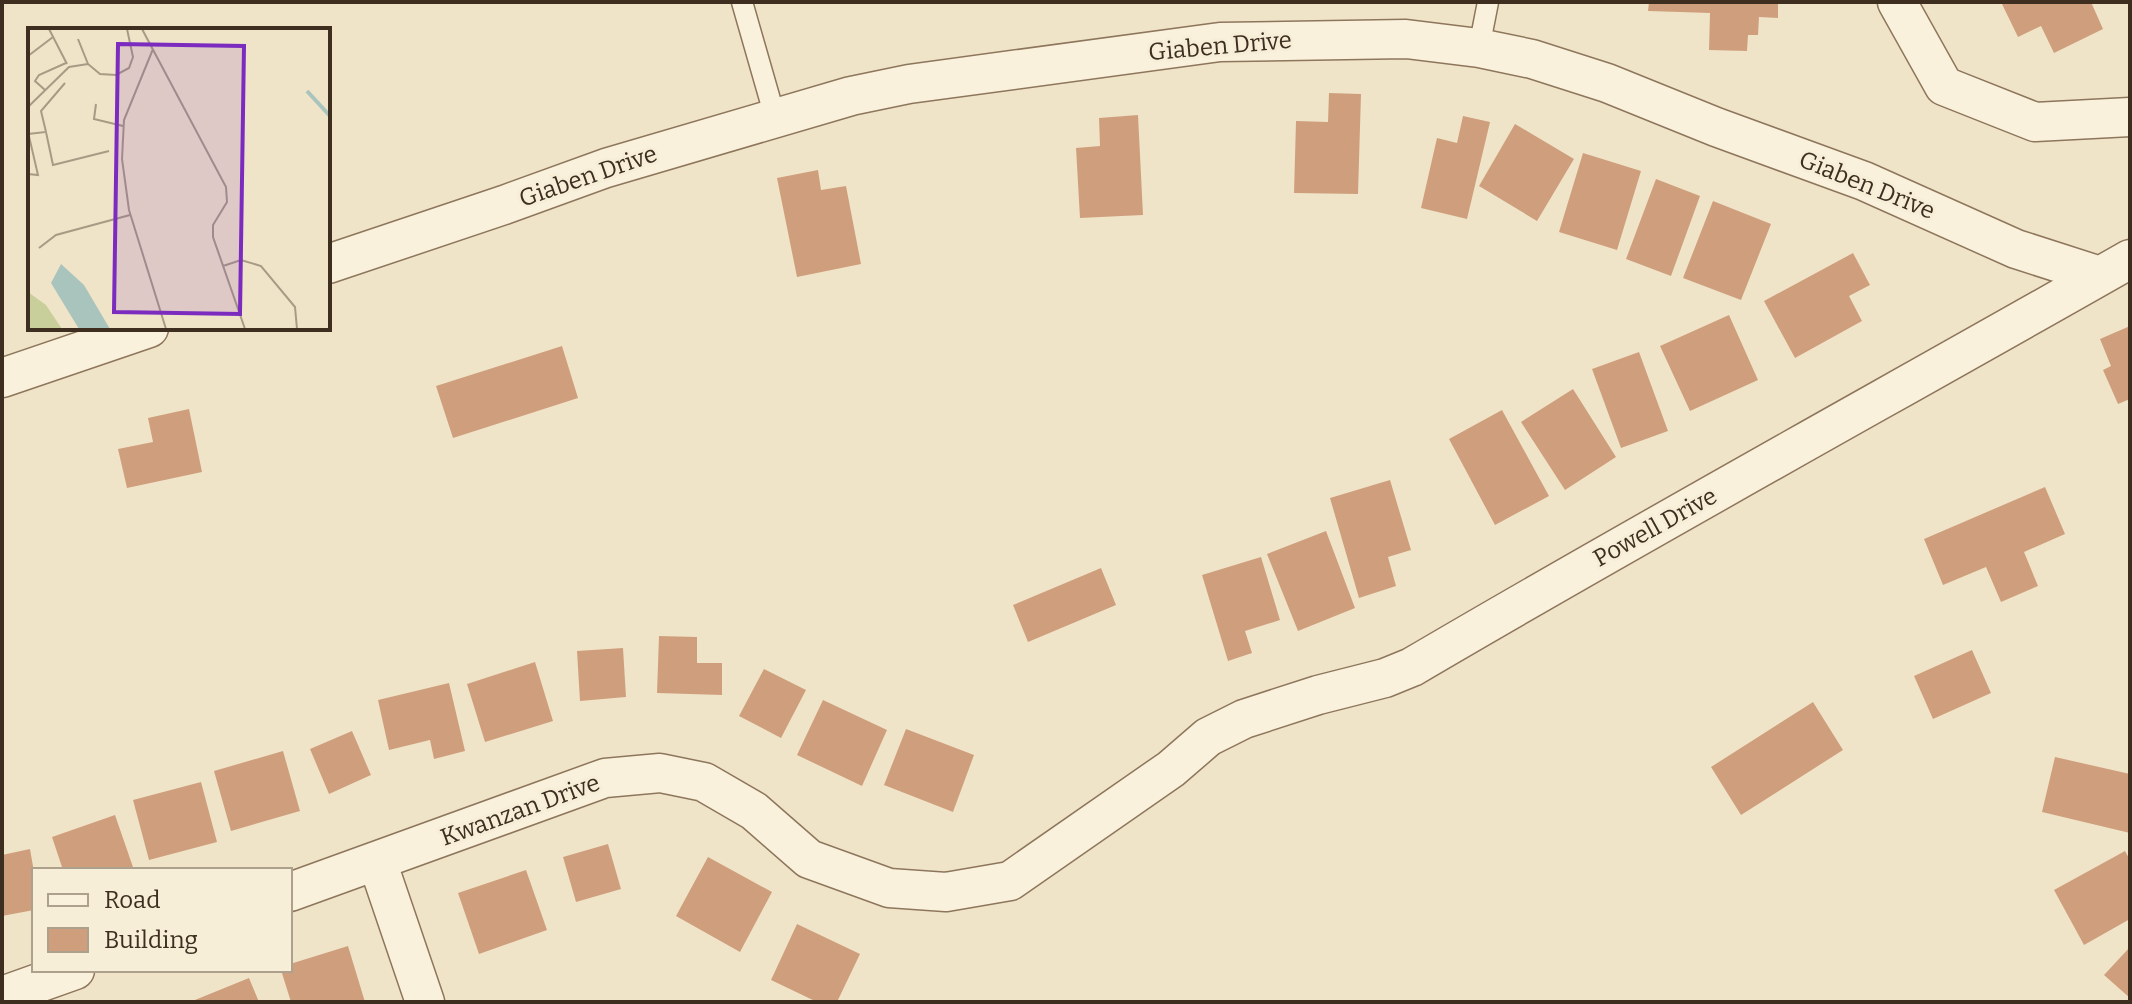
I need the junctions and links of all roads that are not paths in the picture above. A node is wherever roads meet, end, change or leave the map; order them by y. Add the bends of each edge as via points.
1 (742, 2) edge
2 (1488, 2) edge
3 (1897, 2) edge
4 (1479, 48) junction
5 (775, 117) junction
6 (2130, 117) edge
7 (330, 263) edge
8 (2115, 267) edge
9 (143, 330) edge
10 (2, 378) edge
11 (1171, 769) joint
12 (377, 861) junction
13 (292, 891) edge
14 (69, 972) edge
15 (2, 996) edge
16 (425, 1002) edge

1 - 5 lane
2 - 4 lane
3 - 6 street via 1944,86 2035,122
4 - 5 street, Giaben Drive via 1406,39 1220,42 909,84
4 - 8 street, Giaben Drive via 1607,83 1864,181 2016,249
5 - 7 street, Giaben Drive via 606,168
8 - 11 street, Powell Drive via 1412,667 1244,719 1208,737
9 - 10 street
11 - 12 street, Kwanzan Drive via 1010,881 946,892 889,888 809,859 754,811 704,782 660,773 605,778
12 - 13 street, Kwanzan Drive
12 - 16 street
14 - 15 street

